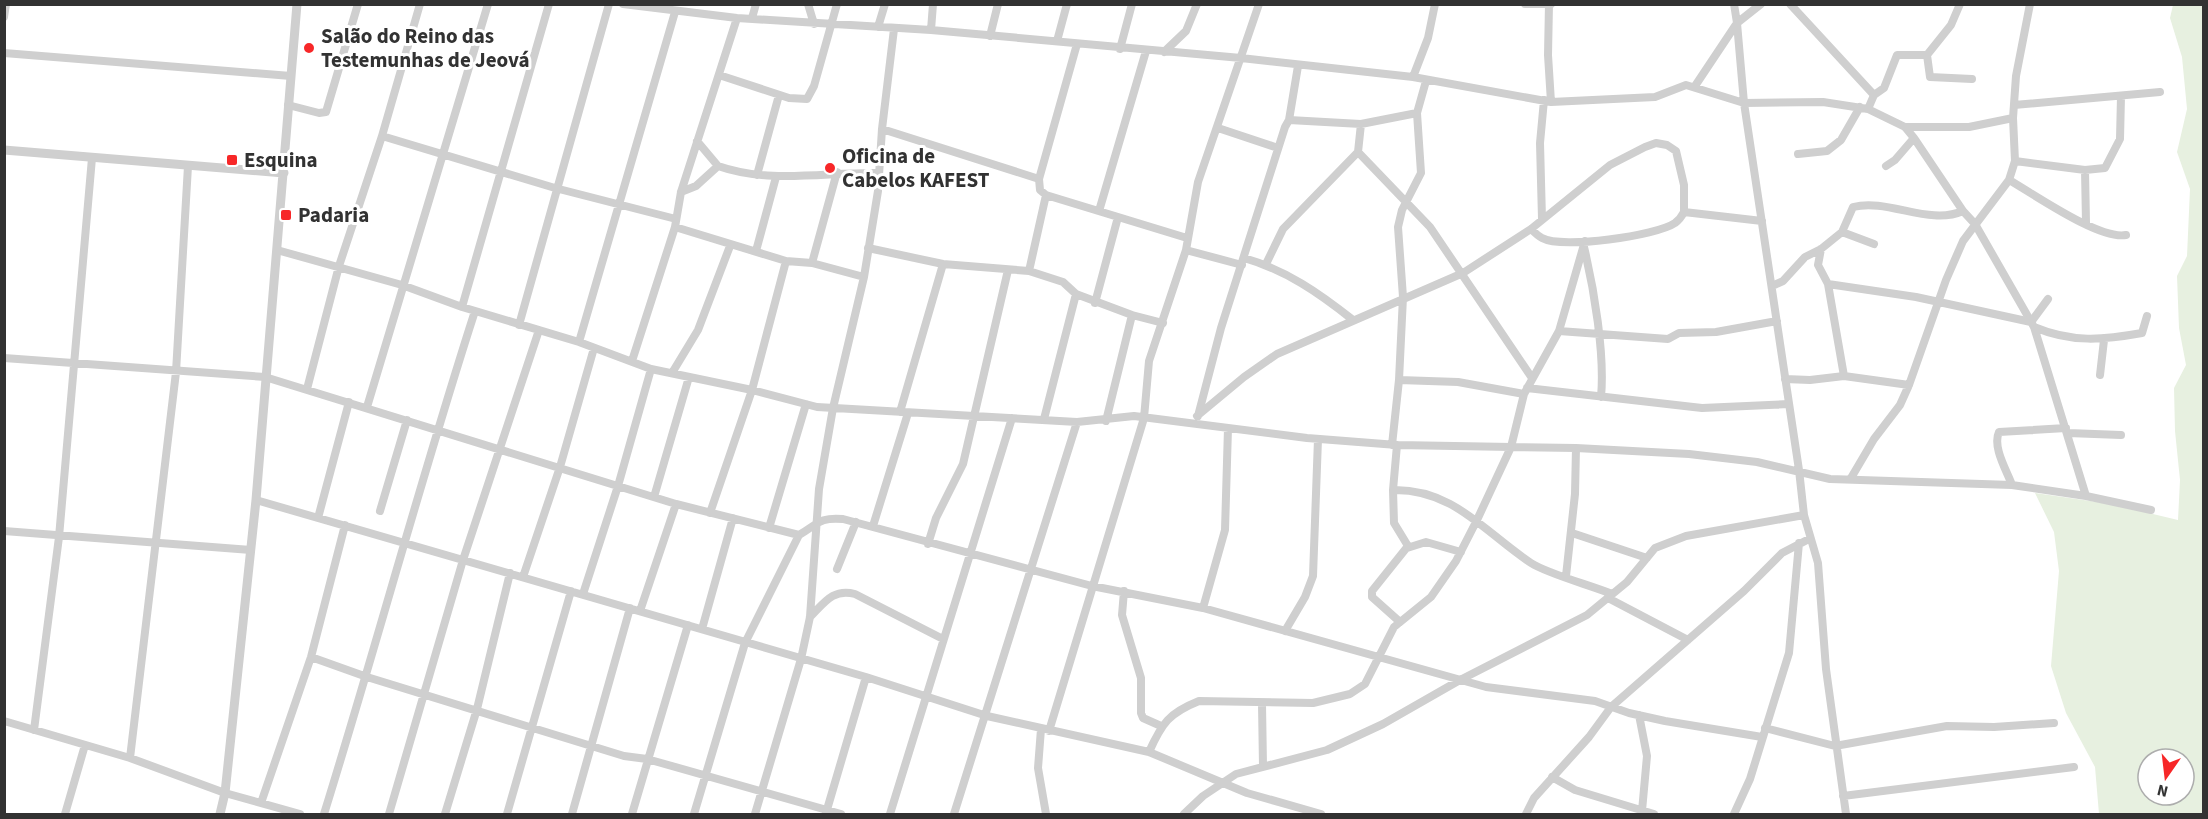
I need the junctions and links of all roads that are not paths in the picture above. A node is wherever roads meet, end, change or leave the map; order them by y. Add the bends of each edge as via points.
1 (6, 4) edge
2 (297, 4) edge
3 (358, 4) edge
4 (420, 4) edge
5 (488, 4) edge
6 (549, 4) edge
7 (609, 4) edge
8 (623, 4) edge
9 (756, 4) edge
10 (808, 4) edge
11 (837, 4) edge
12 (885, 4) edge
13 (933, 4) edge
14 (998, 4) edge
15 (1067, 4) edge
16 (1132, 4) edge
17 (1197, 4) edge
18 (1259, 4) edge
19 (1435, 4) edge
20 (1525, 4) edge
21 (1734, 4) edge
22 (1761, 4) edge
23 (1790, 4) edge
24 (1960, 4) edge
25 (2030, 4) edge
26 (1550, 5) edge
27 (661, 7) edge
28 (675, 12) junction
29 (4, 17) edge
30 (737, 18) junction
31 (752, 18) junction
32 (1737, 23) junction
33 (814, 24) junction
34 (831, 26) junction
35 (878, 27) junction
36 (894, 29) junction
37 (931, 30) junction
38 (990, 36) junction
39 (1057, 41) junction
40 (1077, 44) junction
41 (1120, 49) junction
42 (1146, 51) junction
43 (1164, 52) junction
44 (4, 53) edge
45 (1926, 55) junction
46 (1241, 58) junction
47 (1298, 66) junction
48 (719, 75) junction
49 (291, 76) junction
50 (1413, 76) junction
51 (1972, 79) dead end
52 (1426, 81) junction
53 (1695, 86) junction
54 (2160, 92) dead end
55 (779, 95) junction
56 (1874, 95) junction
57 (2121, 96) junction
58 (1548, 101) junction
59 (1744, 103) junction
60 (288, 105) junction
61 (2014, 105) junction
62 (1864, 108) junction
63 (1417, 113) junction
64 (2013, 118) junction
65 (1289, 120) junction
66 (1361, 124) junction
67 (1905, 127) junction
68 (882, 129) junction
69 (1218, 129) junction
70 (382, 136) junction
71 (1914, 138) junction
72 (697, 141) junction
73 (1278, 148) junction
74 (4, 150) edge
75 (1358, 152) junction
76 (442, 153) junction
77 (1798, 154) dead end
78 (92, 158) junction
79 (2015, 161) junction
80 (188, 166) junction
81 (718, 166) junction
82 (1886, 166) dead end
83 (501, 170) junction
84 (2085, 170) junction
85 (837, 172) junction
86 (284, 173) junction
87 (878, 173) junction
88 (757, 175) junction
89 (776, 177) junction
90 (1039, 179) junction
91 (2009, 180) junction
92 (555, 188) junction
93 (681, 192) junction
94 (1046, 195) junction
95 (1406, 202) junction
96 (617, 205) junction
97 (1099, 211) junction
98 (1963, 211) junction
99 (1684, 212) junction
100 (1119, 217) junction
101 (1542, 219) junction
102 (1762, 221) junction
103 (675, 223) junction
104 (2086, 223) junction
105 (1975, 224) junction
106 (1531, 230) junction
107 (1842, 232) junction
108 (2126, 236) dead end
109 (1187, 238) junction
110 (1584, 243) junction
111 (1874, 244) dead end
112 (730, 246) junction
113 (868, 248) junction
114 (1821, 249) junction
115 (277, 250) junction
116 (1186, 250) junction
117 (756, 251) junction
118 (786, 261) junction
119 (1243, 262) junction
120 (812, 264) junction
121 (944, 264) junction
122 (1266, 264) junction
123 (339, 266) junction
124 (1008, 270) junction
125 (1029, 271) junction
126 (1463, 273) junction
127 (864, 277) junction
128 (1828, 284) junction
129 (402, 285) junction
130 (1772, 286) junction
131 (1076, 294) junction
132 (1403, 297) junction
133 (2048, 299) dead end
134 (1095, 303) junction
135 (1939, 303) junction
136 (462, 307) junction
137 (475, 311) junction
138 (1132, 315) junction
139 (2147, 316) dead end
140 (1353, 320) junction
141 (1777, 321) junction
142 (1163, 323) junction
143 (2033, 324) junction
144 (519, 325) junction
145 (539, 330) junction
146 (1559, 331) junction
147 (1598, 335) junction
148 (2104, 340) junction
149 (579, 342) junction
150 (594, 348) junction
151 (4, 358) edge
152 (632, 361) junction
153 (72, 363) junction
154 (651, 369) junction
155 (176, 372) junction
156 (672, 373) junction
157 (2100, 375) dead end
158 (1844, 376) junction
159 (265, 377) junction
160 (689, 377) junction
161 (1532, 378) junction
162 (1785, 379) junction
163 (1399, 380) junction
164 (1909, 385) junction
165 (307, 389) junction
166 (752, 390) junction
167 (1525, 391) junction
168 (1601, 397) junction
169 (349, 402) junction
170 (806, 404) junction
171 (1790, 404) junction
172 (367, 407) junction
173 (833, 408) junction
174 (904, 412) junction
175 (972, 417) junction
176 (1012, 418) junction
177 (1144, 418) junction
178 (1044, 419) junction
179 (407, 420) junction
180 (1196, 420) junction
181 (1106, 421) junction
182 (1077, 422) junction
183 (1228, 428) junction
184 (437, 429) junction
185 (2067, 430) junction
186 (2121, 435) dead end
187 (1318, 439) junction
188 (1394, 445) junction
189 (1511, 447) junction
190 (498, 448) junction
191 (1576, 448) junction
192 (560, 467) junction
193 (1799, 470) junction
194 (1851, 478) junction
195 (2012, 484) junction
196 (618, 486) junction
197 (1393, 490) junction
198 (2086, 496) junction
199 (654, 497) junction
200 (256, 500) junction
201 (676, 504) junction
202 (2151, 510) dead end
203 (380, 511) dead end
204 (710, 513) junction
205 (1804, 515) junction
206 (318, 518) junction
207 (733, 518) junction
208 (1477, 520) junction
209 (816, 522) junction
210 (856, 522) junction
211 (345, 525) junction
212 (873, 526) junction
213 (769, 528) junction
214 (4, 531) edge
215 (1572, 533) junction
216 (799, 535) junction
217 (59, 537) junction
218 (1809, 539) junction
219 (405, 543) junction
220 (1799, 543) junction
221 (928, 544) junction
222 (156, 545) junction
223 (1407, 548) junction
224 (251, 550) junction
225 (1461, 552) junction
226 (972, 555) junction
227 (1647, 558) junction
228 (463, 560) junction
229 (837, 569) dead end
230 (1032, 569) junction
231 (510, 573) junction
232 (1566, 576) junction
233 (523, 577) junction
234 (1092, 586) junction
235 (571, 591) junction
236 (1124, 591) junction
237 (583, 594) junction
238 (1610, 596) junction
239 (630, 608) junction
240 (1203, 608) junction
241 (640, 611) junction
242 (810, 617) junction
243 (1400, 622) junction
244 (688, 625) junction
245 (702, 629) junction
246 (1285, 631) junction
247 (943, 639) junction
248 (1688, 640) junction
249 (746, 643) junction
250 (1379, 656) junction
251 (311, 657) junction
252 (801, 659) junction
253 (367, 677) junction
254 (866, 677) junction
255 (1460, 680) junction
256 (425, 694) junction
257 (925, 696) junction
258 (1262, 704) junction
259 (1611, 707) junction
260 (477, 710) junction
261 (1638, 715) junction
262 (987, 716) junction
263 (4, 722) edge
264 (2054, 723) dead end
265 (1161, 726) junction
266 (533, 727) junction
267 (34, 730) junction
268 (1045, 730) junction
269 (1764, 732) junction
270 (85, 745) junction
271 (591, 746) junction
272 (1835, 746) junction
273 (1149, 752) junction
274 (130, 759) junction
275 (647, 759) junction
276 (1263, 766) junction
277 (2074, 767) dead end
278 (706, 775) junction
279 (1552, 777) junction
280 (1223, 782) junction
281 (763, 791) junction
282 (225, 792) junction
283 (1843, 796) junction
284 (261, 803) junction
285 (1642, 811) junction
286 (826, 812) edge
287 (65, 814) edge
288 (220, 814) edge
289 (300, 814) edge
290 (324, 814) edge
291 (389, 814) edge
292 (445, 814) edge
293 (507, 814) edge
294 (572, 814) edge
295 (632, 814) edge
296 (694, 814) edge
297 (755, 814) edge
298 (841, 814) edge
299 (890, 814) edge
300 (954, 814) edge
301 (1046, 814) edge
302 (1184, 814) edge
303 (1321, 814) edge
304 (1526, 814) edge
305 (1654, 814) edge
306 (1734, 814) edge
307 (1846, 814) edge

1 - 29 street
2 - 49 street
3 - 60 street via 326,112
4 - 70 street
5 - 76 street
6 - 83 street
7 - 92 street
8 - 27 street
9 - 31 street
10 - 33 street
11 - 34 street
12 - 35 street
13 - 37 street
14 - 38 street
15 - 39 street
16 - 41 street
17 - 43 street via 1186,31
18 - 46 street
19 - 50 street via 1428,38
20 - 26 street
21 - 32 street
22 - 32 street
23 - 56 street
24 - 45 street via 1951,25
25 - 61 street
26 - 58 street
27 - 28 street
28 - 30 street
28 - 96 street
30 - 31 street
30 - 48 street
31 - 33 street
32 - 53 street
32 - 59 street
33 - 34 street
34 - 35 street
34 - 55 street via 811,95 803,101
35 - 36 street
36 - 37 street
36 - 68 street
37 - 38 street
38 - 39 street
39 - 40 street
40 - 41 street
40 - 90 street
41 - 42 street
42 - 43 street
42 - 97 street
43 - 46 street
44 - 49 street
45 - 51 street via 1930,77
45 - 56 street via 1897,55 1884,88
46 - 47 street
46 - 69 street
47 - 50 street
47 - 65 street
48 - 55 street
48 - 72 street
49 - 60 street
50 - 52 street
52 - 58 street
52 - 63 street
53 - 58 street via 1680,86 1655,97
53 - 59 street
54 - 57 street
55 - 88 street
56 - 62 street
57 - 61 street
57 - 84 street via 2118,147 2105,168
58 - 101 street via 1540,143
59 - 62 street via 1823,102
59 - 102 street
60 - 86 street
61 - 64 street
62 - 67 street
62 - 77 street via 1827,152
63 - 66 street
63 - 95 street via 1421,173
64 - 67 street via 1969,127
64 - 79 street
65 - 66 street
65 - 73 street
66 - 75 street
67 - 71 street
68 - 87 street
68 - 90 street
69 - 73 street
69 - 109 street via 1200,174
70 - 76 street
70 - 123 street
71 - 82 street
71 - 98 street
72 - 81 street
72 - 93 street
73 - 119 street
74 - 78 street
75 - 95 street
75 - 122 street via 1283,229
76 - 83 street
76 - 129 street
78 - 80 street
78 - 153 street
79 - 84 street
79 - 91 street
80 - 86 street
80 - 155 street
81 - 88 street
81 - 93 street via 696,186
83 - 92 street
83 - 136 street
84 - 104 street
85 - 87 street
85 - 89 street
85 - 120 street
86 - 115 street
87 - 113 street
88 - 89 street
89 - 117 street
90 - 94 street via 1040,190
91 - 104 street via 2056,210
91 - 105 street
92 - 96 street
92 - 144 street
93 - 103 street
94 - 97 street
94 - 125 street
95 - 126 street via 1430,227
95 - 132 street via 1399,219 1398,238
96 - 103 street
96 - 149 street
97 - 100 street
98 - 105 street
98 - 107 street via 1926,214 1863,204 1852,207
99 - 101 street via 1684,185 1676,151 1656,143 1625,155
99 - 102 street
99 - 110 street via 1674,224 1657,230
100 - 109 street
100 - 134 street
101 - 106 street
102 - 130 street
103 - 112 street
103 - 152 street
104 - 108 street
105 - 135 street via 1963,241
105 - 143 street
106 - 110 street via 1551,241
106 - 126 street
107 - 111 street
107 - 114 street
109 - 116 street
110 - 146 street
110 - 147 street
112 - 117 street
112 - 156 street via 698,330
113 - 121 street
113 - 127 street
114 - 128 street via 1818,265
114 - 130 street via 1805,257 1783,281
115 - 123 street
115 - 159 street
116 - 119 street
116 - 142 street
117 - 118 street
118 - 120 street
118 - 166 street
119 - 122 street
119 - 180 street
120 - 127 street
121 - 124 street
121 - 174 street
122 - 140 street via 1316,291
123 - 129 street
123 - 165 street
124 - 125 street
124 - 175 street
125 - 131 street via 1063,282
126 - 132 street
126 - 161 street
127 - 173 street
128 - 135 street
128 - 158 street
129 - 136 street
129 - 172 street
130 - 141 street
131 - 134 street
131 - 178 street
132 - 140 street
132 - 163 street
133 - 143 street
134 - 138 street
135 - 143 street
135 - 164 street
136 - 137 street
137 - 144 street
137 - 184 street
138 - 142 street
138 - 181 street
139 - 148 street via 2142,333
140 - 180 street via 1277,354 1244,377
141 - 147 street via 1716,332 1676,334 1668,339
141 - 162 street
142 - 177 street via 1149,361
143 - 148 street via 2078,339
143 - 185 street
144 - 145 street
145 - 149 street
145 - 190 street
146 - 147 street
146 - 161 street
147 - 168 street via 1603,376
148 - 157 street
149 - 150 street
150 - 152 street
150 - 192 street
151 - 153 street
152 - 154 street
153 - 155 street
153 - 217 street
154 - 156 street
154 - 196 street
155 - 159 street
155 - 222 street
156 - 160 street
158 - 162 street
158 - 164 street
159 - 165 street
159 - 200 street
160 - 166 street
160 - 199 street
161 - 167 street
162 - 171 street
163 - 167 street via 1458,381
163 - 188 street
164 - 194 street
165 - 169 street
166 - 170 street
166 - 204 street
167 - 168 street
167 - 189 street
168 - 171 street via 1702,408
169 - 172 street
169 - 206 street
170 - 173 street
170 - 213 street
171 - 193 street
172 - 179 street
173 - 174 street
173 - 209 street
174 - 175 street
174 - 212 street
175 - 176 street
175 - 221 street via 963,464 936,518
176 - 178 street
176 - 226 street
177 - 180 street
177 - 181 street
177 - 234 street
178 - 182 street
179 - 184 street
179 - 203 street
180 - 183 street
181 - 182 street
182 - 230 street
183 - 187 street
183 - 240 street via 1225,530
184 - 190 street
184 - 219 street
185 - 186 street
185 - 195 street via 1999,432 1999,451
185 - 198 street
187 - 188 street
187 - 246 street via 1313,576
188 - 189 street
188 - 197 street
189 - 191 street
189 - 208 street
190 - 192 street
190 - 228 street
191 - 193 street via 1689,454
191 - 215 street
192 - 196 street
192 - 233 street
193 - 194 street via 1816,477
193 - 205 street
194 - 195 street
195 - 198 street
196 - 199 street
196 - 237 street
197 - 208 street via 1427,493
197 - 223 street via 1394,523
198 - 202 street
199 - 201 street
200 - 206 street
200 - 224 street
201 - 204 street
201 - 241 street
204 - 207 street
205 - 218 street
205 - 227 street via 1686,536 1655,548
206 - 211 street
207 - 213 street
207 - 245 street
208 - 225 street
208 - 232 street via 1533,564
209 - 210 street via 828,518
209 - 216 street
209 - 242 street
210 - 212 street
210 - 229 street
211 - 219 street
211 - 251 street
212 - 221 street
213 - 216 street
214 - 217 street
215 - 227 street
215 - 232 street
216 - 249 street
217 - 222 street
217 - 267 street
218 - 220 street
218 - 272 street via 1818,563
219 - 228 street
219 - 253 street
220 - 248 street via 1782,553
220 - 269 street via 1789,653
221 - 226 street
222 - 224 street
222 - 274 street
223 - 225 street via 1426,542
223 - 243 street via 1372,591 1373,601
224 - 282 street
225 - 243 street via 1431,597
226 - 230 street
226 - 247 street
227 - 238 street via 1639,571
228 - 231 street
228 - 256 street
230 - 234 street
230 - 262 street
231 - 233 street
231 - 260 street
232 - 238 street
233 - 235 street
234 - 236 street
234 - 268 street
235 - 237 street
235 - 266 street
236 - 240 street
236 - 265 street via 1122,615 1141,678 1141,713
237 - 239 street
238 - 248 street
238 - 255 street via 1587,615
239 - 241 street
239 - 271 street
240 - 246 street
241 - 244 street
242 - 247 street via 842,590
242 - 252 street
243 - 250 street
244 - 245 street
244 - 275 street
245 - 249 street
246 - 250 street
247 - 257 street
248 - 259 street
249 - 252 street
249 - 278 street
250 - 255 street
250 - 258 street via 1365,684 1350,694 1313,703
251 - 253 street
251 - 284 street
252 - 254 street
252 - 281 street
253 - 256 street
253 - 290 street
254 - 257 street
254 - 286 street
255 - 259 street via 1596,701
255 - 276 street via 1383,724 1327,750
256 - 260 street
256 - 291 street
257 - 262 street
257 - 299 street
258 - 265 street via 1199,701 1173,714
258 - 276 street
259 - 261 street
259 - 279 street
260 - 266 street
260 - 292 street
261 - 269 street
261 - 285 street via 1647,756
262 - 268 street
262 - 300 street
263 - 267 street
264 - 272 street via 1994,728 1947,726
265 - 273 street
266 - 271 street
266 - 293 street
267 - 270 street
268 - 273 street
268 - 301 street via 1038,761
269 - 272 street
269 - 306 street via 1750,779
270 - 274 street
270 - 287 street
271 - 275 street
271 - 294 street
272 - 283 street
273 - 280 street
274 - 282 street
275 - 278 street
275 - 295 street
276 - 280 street
277 - 283 street
278 - 281 street
278 - 296 street
279 - 285 street via 1575,790
279 - 304 street
280 - 302 street
280 - 303 street via 1247,793
281 - 286 street
281 - 297 street
282 - 284 street
282 - 288 street
283 - 307 street
284 - 289 street
285 - 305 street
286 - 298 street

